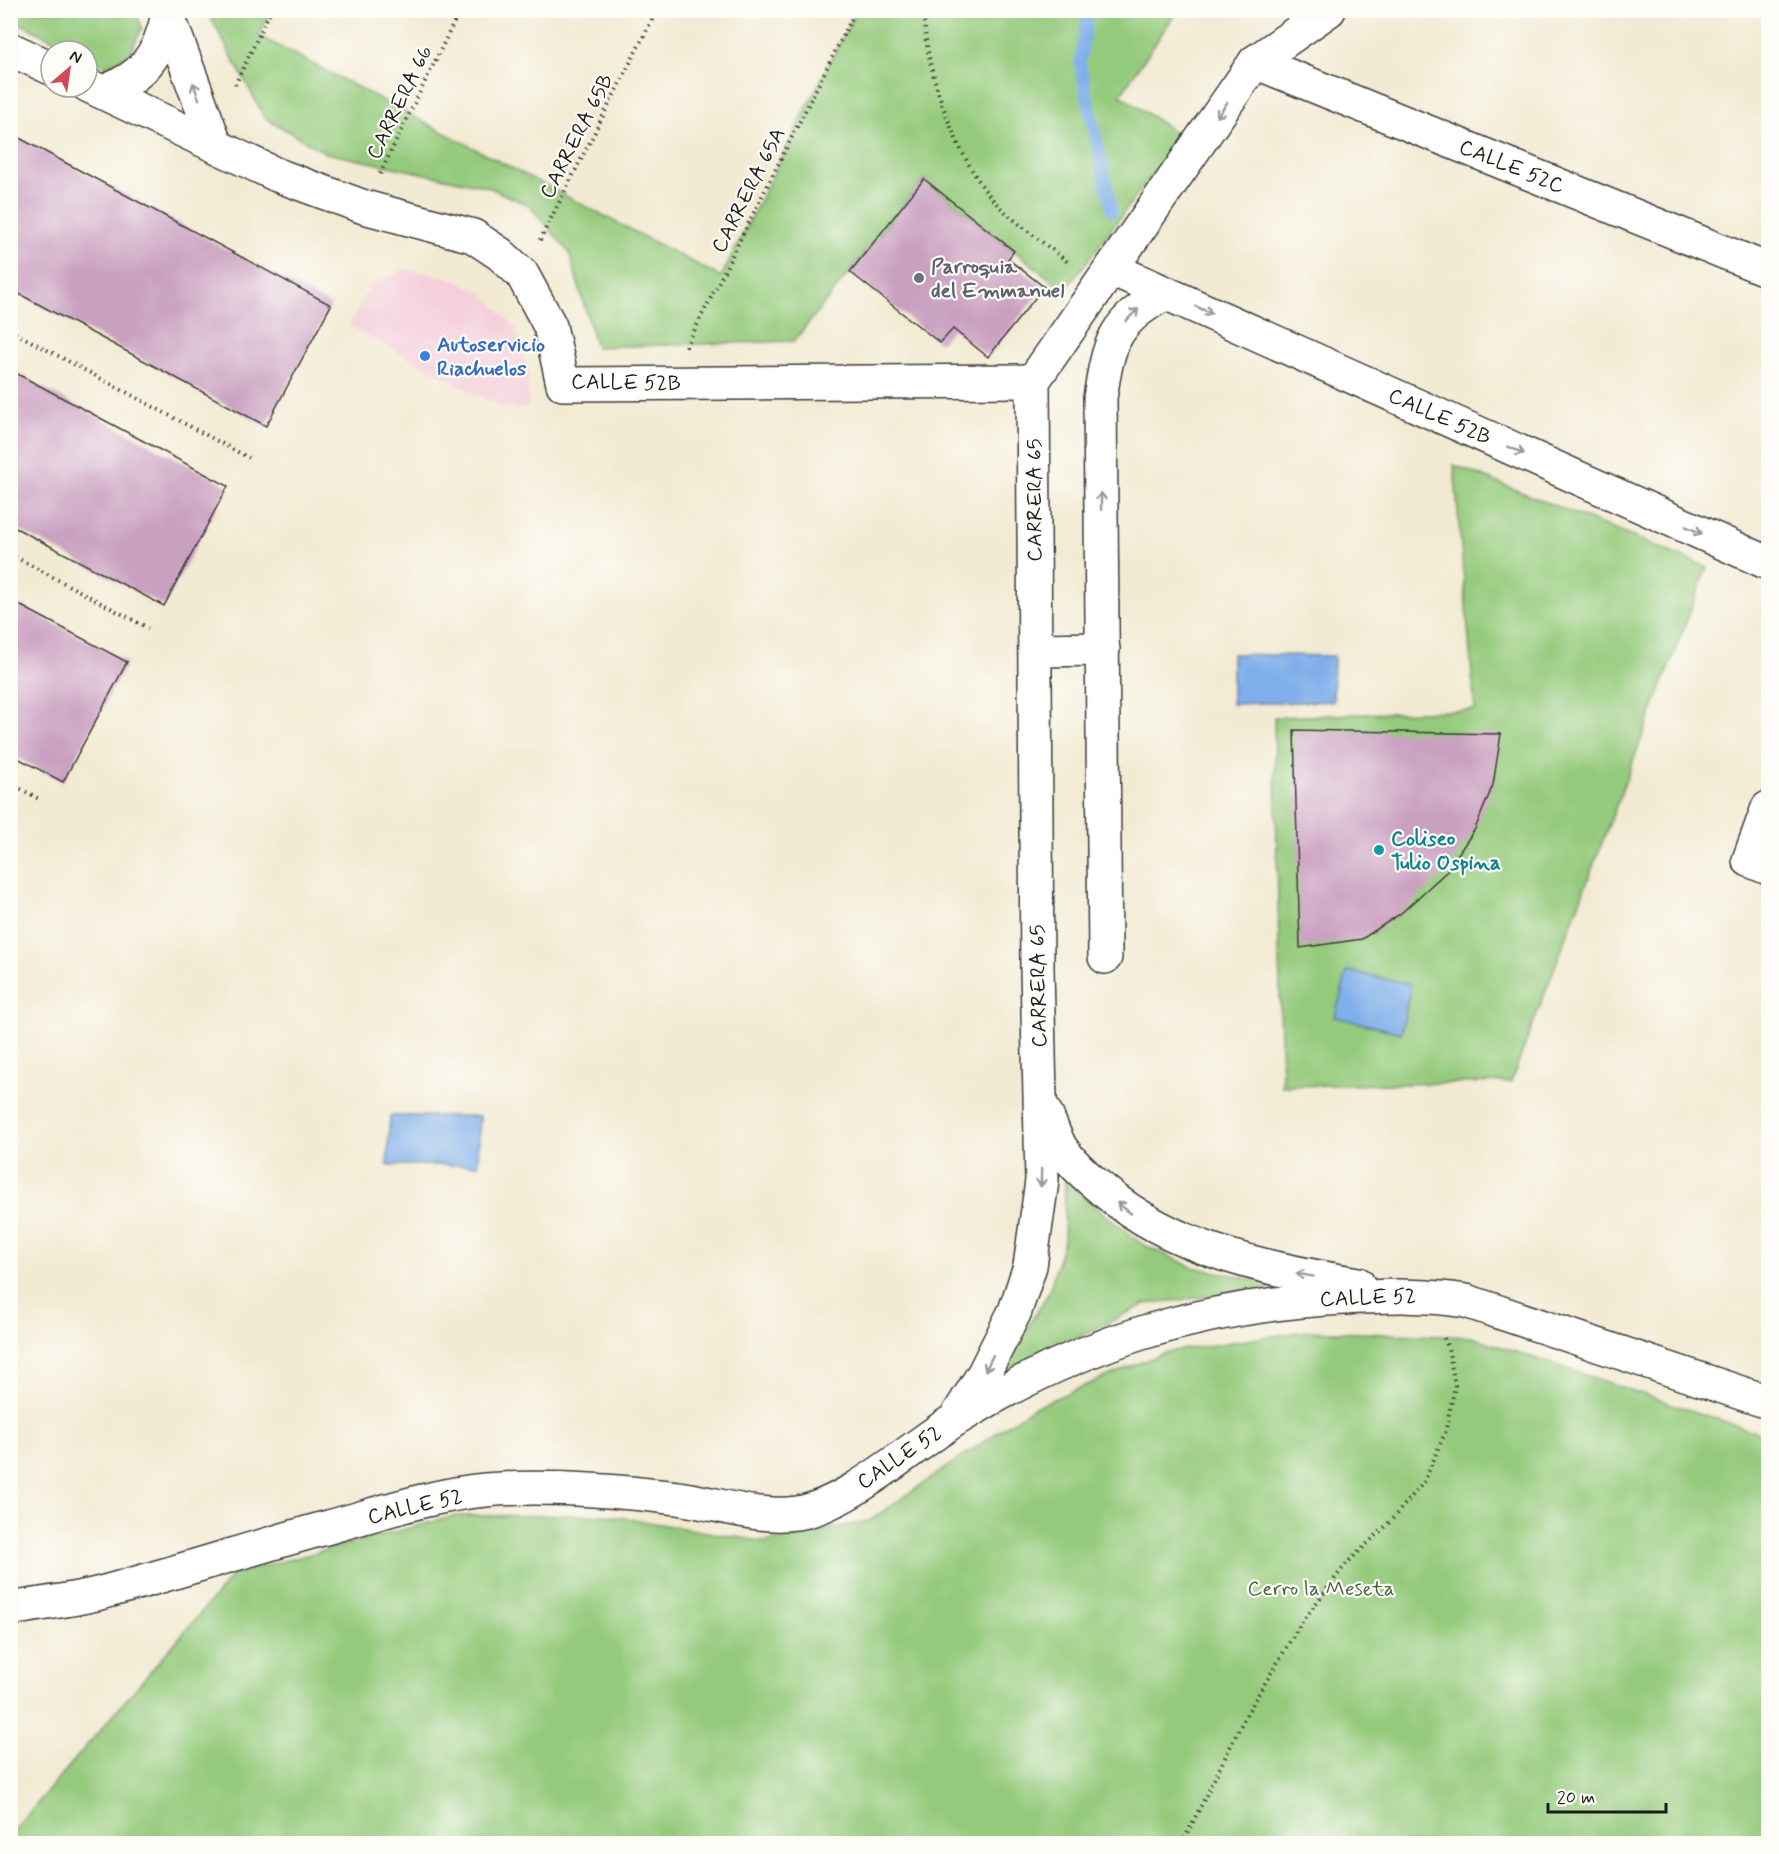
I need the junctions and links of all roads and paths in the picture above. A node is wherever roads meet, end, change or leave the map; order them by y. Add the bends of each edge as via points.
1 (271, 10) edge
2 (460, 10) edge
3 (657, 10) edge
4 (856, 10) edge
5 (924, 10) edge
6 (1329, 10) edge
7 (167, 12) edge
8 (10, 49) edge
9 (39, 62) edge
10 (1255, 62) junction
11 (99, 87) edge
12 (99, 90) edge
13 (214, 140) junction
14 (364, 207) junction
15 (1768, 270) edge
16 (522, 274) junction
17 (1105, 279) junction
18 (1166, 293) junction
19 (10, 330) edge
20 (1033, 381) junction
21 (667, 383) junction
22 (249, 458) dead end
23 (10, 554) edge
24 (1768, 563) edge
25 (148, 628) dead end
26 (1035, 650) junction
27 (1103, 650) junction
28 (10, 783) edge
29 (41, 800) dead end
30 (1768, 808) edge
31 (1759, 864) edge
32 (1105, 957) dead end
33 (1039, 1098) junction
34 (1425, 1294) junction
35 (1768, 1402) edge
36 (956, 1419) junction
37 (10, 1609) edge
38 (1182, 1844) edge

1 - 13 path
2 - 14 path, CARRERA 66
3 - 16 path, CARRERA 65B
4 - 21 path, CARRERA 65A
5 - 17 path via 923,34 944,113 995,202
6 - 10 street
7 - 11 street via 164,34 146,66 127,83
13 -> 7 street
8 - 9 street
10 - 15 street, CALLE 52C
10 -> 17 street
12 - 13 street, CALLE 52B
13 - 14 street, CALLE 52B via 278,176
14 - 16 street, CALLE 52B via 473,236
16 - 21 street, CALLE 52B via 550,326 563,384
17 - 18 street, CALLE 52B
17 - 20 street
18 -> 24 street, CALLE 52B
27 -> 18 street via 1100,398 1107,352 1119,328 1139,308
19 - 22 path
20 - 21 street, CALLE 52B
20 - 26 street, CARRERA 65
23 - 25 path
26 - 27 street
26 - 33 street, CARRERA 65
27 - 32 street
28 - 29 path
30 - 31 street
34 -> 33 street, CARRERA 65 via 1301,1275 1190,1244 1129,1212 1087,1177 1061,1148
33 -> 36 street, CARRERA 65 via 1042,1181 1030,1266 1015,1311
34 - 35 street, CALLE 52 via 1466,1301 1522,1318
34 - 36 street, CALLE 52 via 1299,1300 1209,1313 1070,1359 1010,1387
34 - 38 path via 1448,1347 1455,1386 1445,1433 1424,1482 1346,1564 1301,1623 1246,1715
36 - 37 street, CALLE 52 via 835,1501 798,1513 740,1512 672,1497 536,1487 482,1491 432,1499 105,1592

